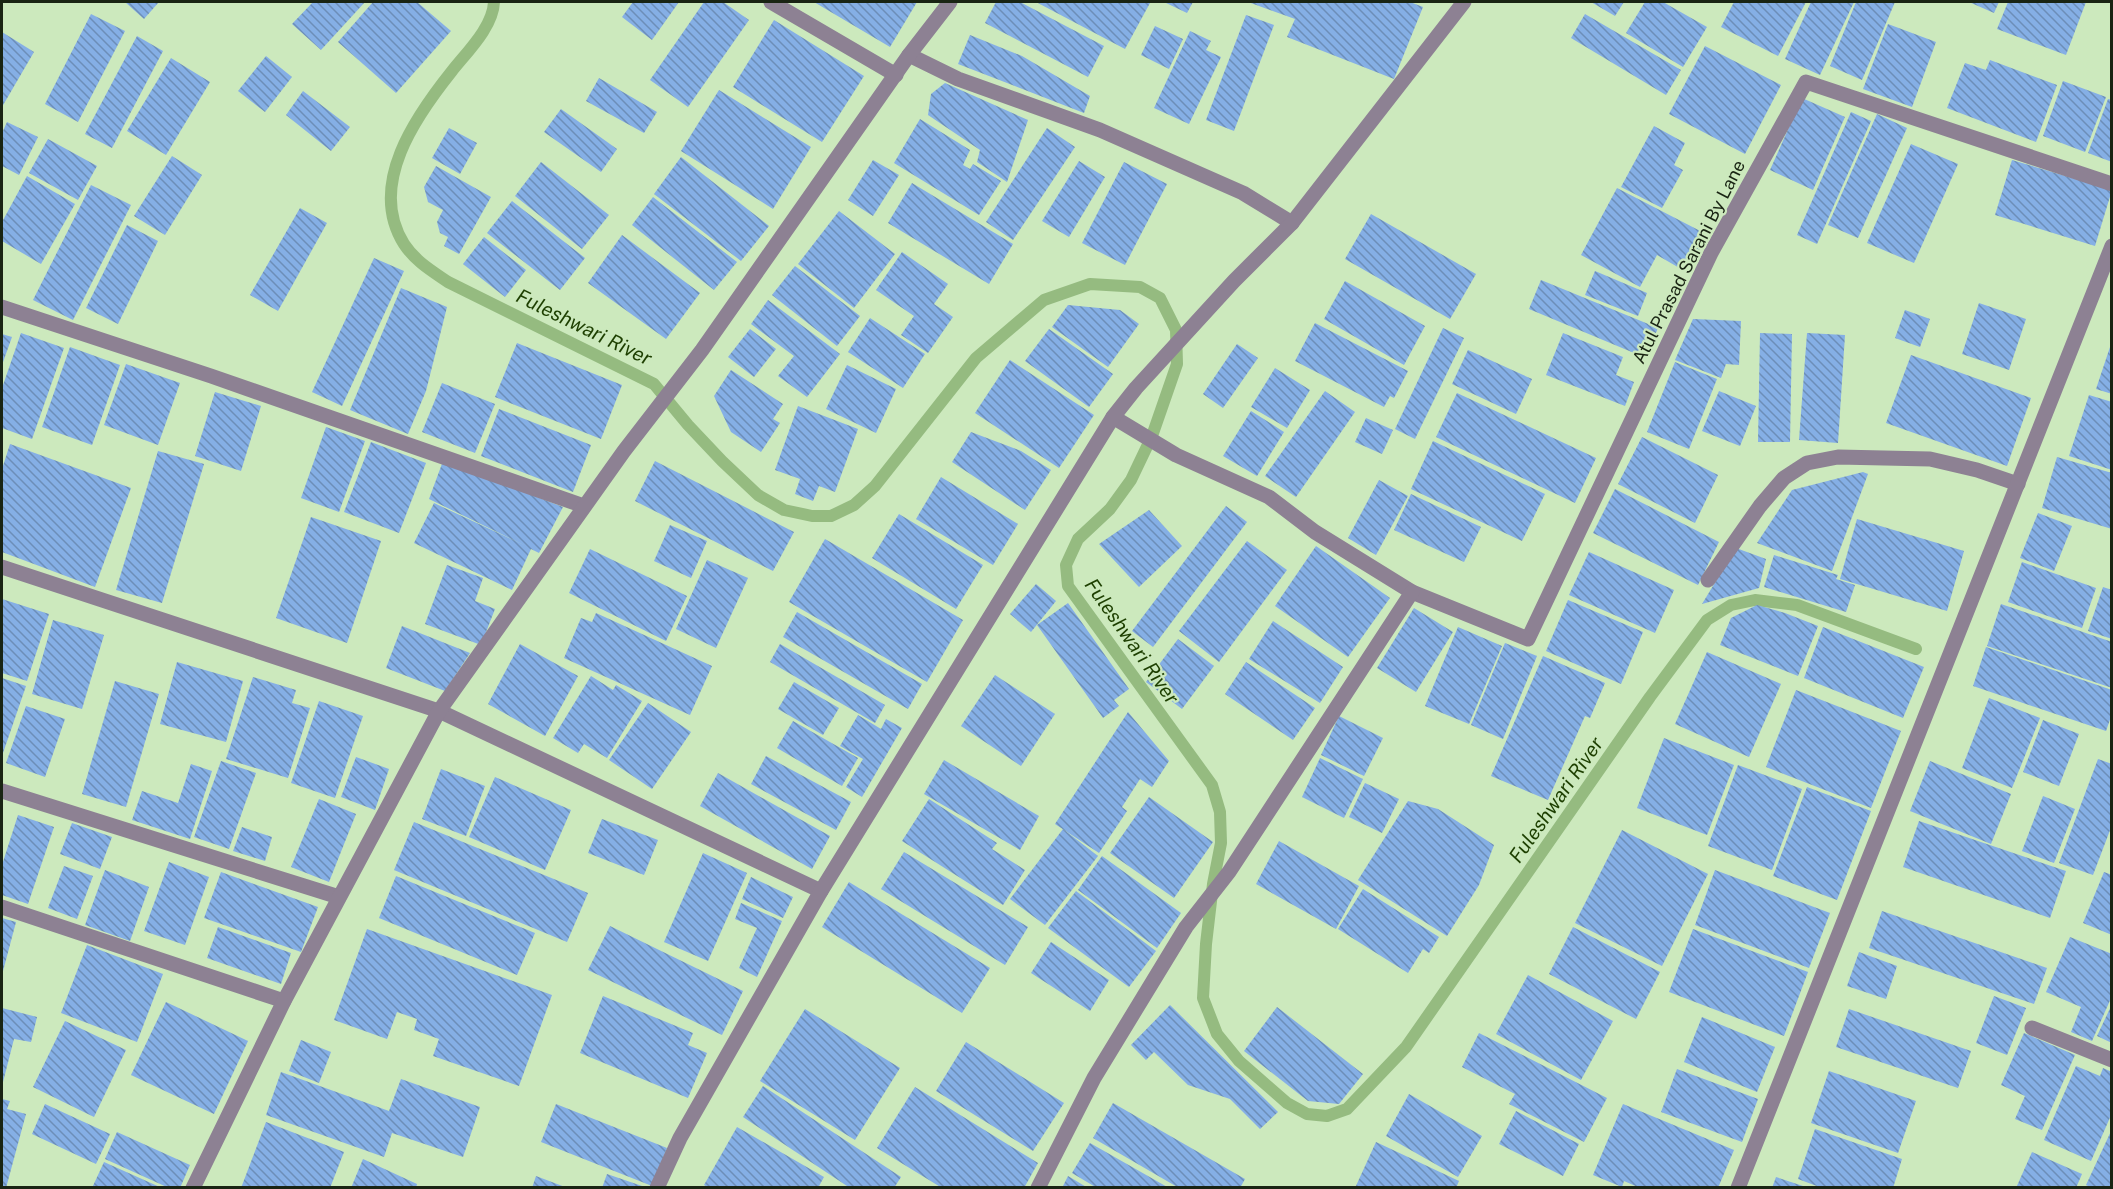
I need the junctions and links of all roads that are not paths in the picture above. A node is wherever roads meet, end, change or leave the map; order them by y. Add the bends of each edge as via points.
1 (771, 2) edge
2 (950, 2) edge
3 (1464, 2) edge
4 (909, 55) junction
5 (896, 75) junction
6 (2112, 184) edge
7 (1292, 223) junction
8 (2112, 246) edge
9 (2, 306) edge
10 (1113, 417) junction
11 (2018, 484) junction
12 (584, 506) junction
13 (2, 567) edge
14 (1708, 580) dead end
15 (1412, 592) junction
16 (439, 711) junction
17 (2, 791) edge
18 (821, 891) junction
19 (339, 897) junction
20 (2, 907) edge
21 (284, 1001) junction
22 (2032, 1028) dead end
23 (2112, 1060) edge
24 (196, 1187) edge
25 (657, 1188) edge
26 (1038, 1188) edge
27 (1738, 1188) edge

1 - 5 street
2 - 4 street
3 - 7 street
4 - 5 street
4 - 7 street via 958,79 1100,130 1243,193
5 - 12 street via 702,350
6 - 15 street, Atul Prasad Sarani By Lane via 1806,82 1711,253 1528,639
7 - 10 street via 1234,281
8 - 11 street
9 - 12 street
10 - 15 street via 1176,455 1269,497 1315,532
10 - 18 street
11 - 14 street via 1930,459 1838,457 1807,463 1784,478
11 - 27 street
12 - 16 street
13 - 16 street
15 - 26 street via 1229,872 1186,927 1094,1078
16 - 18 street
16 - 19 street
17 - 19 street
18 - 25 street via 680,1138
19 - 21 street
20 - 21 street
21 - 24 street
22 - 23 street

